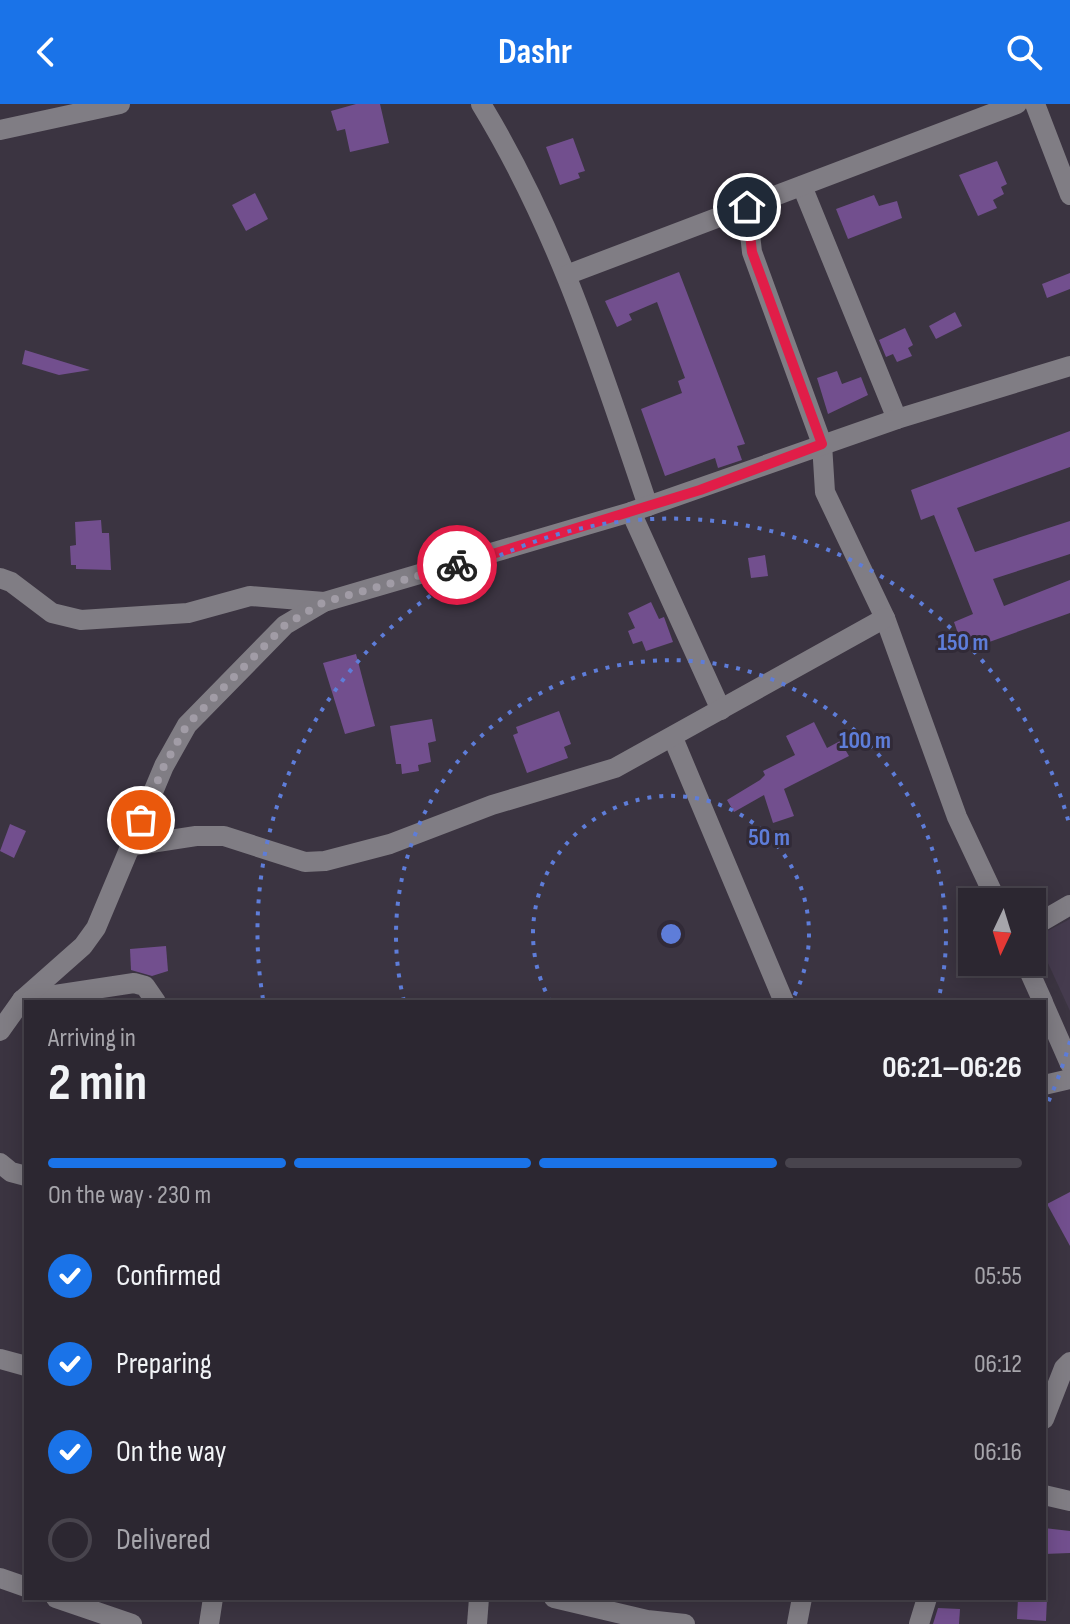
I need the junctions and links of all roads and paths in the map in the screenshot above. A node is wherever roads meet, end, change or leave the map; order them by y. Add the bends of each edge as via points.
1 (120, 104) edge
2 (481, 104) edge
3 (1017, 104) edge
4 (1035, 104) edge
5 (0, 130) edge
6 (802, 186) junction
7 (1070, 195) edge
8 (747, 207) junction
9 (569, 274) junction
10 (1070, 366) edge
11 (897, 419) junction
12 (822, 444) junction
13 (640, 509) junction
14 (0, 578) edge
15 (324, 602) junction
16 (885, 618) junction
17 (721, 710) junction
18 (673, 738) junction
19 (131, 846) junction
20 (990, 888) edge
21 (1070, 905) edge
22 (1046, 919) edge
23 (1031, 976) edge
24 (22, 1000) junction
25 (155, 1000) edge
26 (783, 1000) edge
27 (1041, 1000) edge
28 (1046, 1011) edge
29 (0, 1031) edge
30 (1070, 1064) edge
31 (1070, 1079) edge
32 (1046, 1085) edge
33 (0, 1163) edge
34 (24, 1175) edge
35 (0, 1359) edge
36 (1070, 1362) edge
37 (24, 1365) edge
38 (1046, 1414) edge
39 (1046, 1495) edge
40 (1070, 1501) edge
41 (0, 1578) edge
42 (24, 1586) edge
43 (62, 1600) edge
44 (213, 1600) edge
45 (479, 1600) edge
46 (562, 1600) edge
47 (802, 1600) edge
48 (926, 1600) edge
49 (132, 1624) edge
50 (209, 1624) edge
51 (477, 1624) edge
52 (685, 1624) edge
53 (797, 1624) edge
54 (919, 1624) edge

1 - 5 street
2 - 9 street via 516,161
3 - 6 street
4 - 7 street
6 - 8 street
6 - 11 street
8 - 9 street
8 - 12 street via 752,252
9 - 13 street
10 - 11 street
11 - 12 street
12 - 13 street
12 - 16 street via 825,492
13 - 15 street
13 - 17 street
14 - 15 street via 52,613 81,620 188,613 250,596
15 - 19 street via 285,625 187,725
16 - 17 street
16 - 20 street via 957,817
17 - 18 street
18 - 19 street via 615,768 325,861 297,860 224,836
18 - 26 street
19 - 24 street via 96,928
21 - 22 street
23 - 27 street
24 - 25 street via 134,983 145,986
24 - 29 street
28 - 30 street
31 - 32 street
33 - 34 street
35 - 37 street
36 - 38 street
39 - 40 street
41 - 42 street
43 - 49 street
44 - 50 street
45 - 51 street
46 - 52 street
47 - 53 street
48 - 54 street

